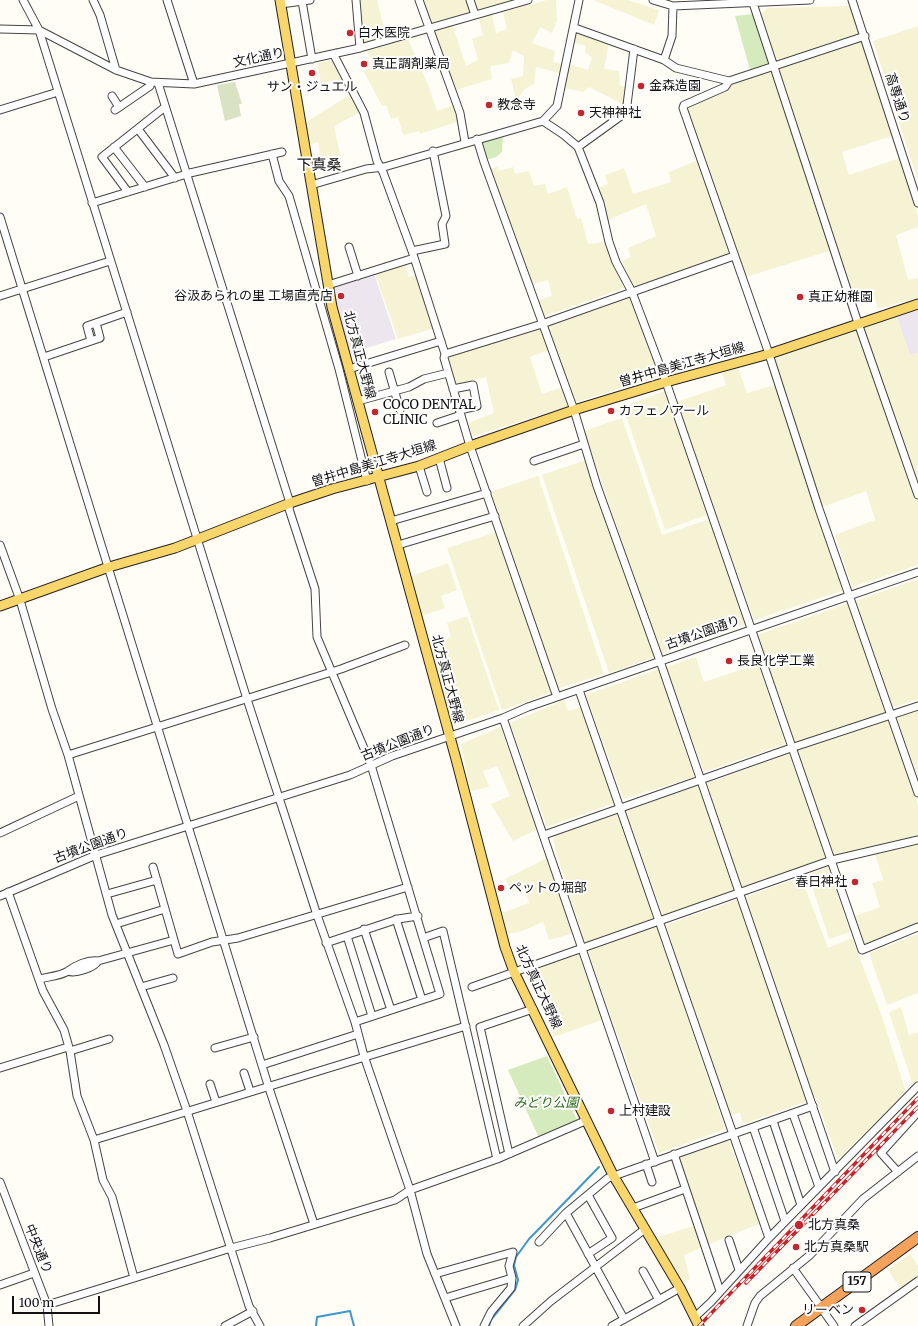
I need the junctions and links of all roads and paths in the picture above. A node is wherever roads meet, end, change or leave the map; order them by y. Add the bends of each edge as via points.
1 (23, 0) edge
2 (93, 0) edge
3 (167, 0) edge
4 (306, 0) edge
5 (356, 0) edge
6 (419, 0) edge
7 (470, 0) edge
8 (528, 0) edge
9 (579, 0) edge
10 (653, 0) edge
11 (810, 0) edge
12 (852, 0) edge
13 (280, 2) edge
14 (753, 2) edge
15 (673, 6) junction
16 (475, 15) junction
17 (431, 28) junction
18 (575, 28) junction
19 (0, 29) edge
20 (39, 30) junction
21 (865, 36) junction
22 (360, 48) junction
23 (634, 49) junction
24 (336, 53) junction
25 (312, 58) junction
26 (664, 60) junction
27 (291, 63) junction
28 (774, 66) junction
29 (116, 70) junction
30 (729, 80) junction
31 (154, 82) junction
32 (194, 84) junction
33 (58, 92) junction
34 (112, 96) dead end
35 (165, 107) junction
36 (0, 110) edge
37 (543, 121) junction
38 (138, 129) junction
39 (477, 139) junction
40 (465, 142) junction
41 (114, 147) junction
42 (578, 147) junction
43 (433, 151) junction
44 (282, 152) dead end
45 (272, 154) junction
46 (380, 166) junction
47 (186, 174) junction
48 (175, 178) junction
49 (311, 185) junction
50 (145, 187) junction
51 (128, 192) junction
52 (92, 203) junction
53 (918, 203) edge
54 (0, 217) edge
55 (349, 247) dead end
56 (413, 254) junction
57 (734, 256) junction
58 (110, 260) junction
59 (358, 276) junction
60 (328, 285) junction
61 (23, 288) junction
62 (632, 292) junction
63 (0, 296) edge
64 (918, 304) edge
65 (127, 312) junction
66 (858, 323) junction
67 (542, 324) junction
68 (441, 342) junction
69 (445, 354) junction
70 (769, 354) junction
71 (44, 357) junction
72 (349, 369) junction
73 (389, 372) dead end
74 (448, 373) junction
75 (666, 382) junction
76 (453, 389) junction
77 (394, 391) junction
78 (358, 401) junction
79 (400, 410) dead end
80 (574, 410) junction
81 (461, 413) junction
82 (437, 423) dead end
83 (584, 444) junction
84 (470, 446) junction
85 (439, 458) junction
86 (534, 461) dead end
87 (419, 466) junction
88 (380, 477) junction
89 (367, 481) junction
90 (447, 488) dead end
91 (427, 492) dead end
92 (487, 493) junction
93 (918, 495) edge
94 (290, 503) junction
95 (495, 516) junction
96 (391, 521) junction
97 (199, 539) junction
98 (0, 545) edge
99 (398, 545) junction
100 (108, 567) junction
101 (918, 572) edge
102 (850, 596) junction
103 (20, 600) junction
104 (0, 606) edge
105 (751, 630) junction
106 (405, 645) dead end
107 (660, 661) junction
108 (330, 673) junction
109 (579, 690) junction
110 (557, 697) junction
111 (247, 699) junction
112 (918, 706) edge
113 (890, 716) junction
114 (503, 718) junction
115 (157, 727) junction
116 (450, 736) junction
117 (791, 748) junction
118 (68, 755) junction
119 (371, 765) junction
120 (701, 781) junction
121 (918, 793) edge
122 (79, 796) junction
123 (280, 798) junction
124 (620, 808) junction
125 (188, 826) junction
126 (0, 833) edge
127 (544, 835) junction
128 (918, 840) edge
129 (96, 855) junction
130 (832, 860) junction
131 (153, 866) dead end
132 (157, 880) junction
133 (408, 887) junction
134 (8, 892) junction
135 (740, 893) junction
136 (106, 894) junction
137 (0, 896) edge
138 (165, 909) junction
139 (317, 915) junction
140 (418, 916) junction
141 (396, 919) junction
142 (659, 921) junction
143 (116, 924) junction
144 (918, 928) edge
145 (364, 929) junction
146 (347, 936) junction
147 (423, 938) junction
148 (174, 940) junction
149 (224, 941) junction
150 (326, 943) junction
151 (582, 948) junction
152 (127, 953) junction
153 (514, 972) junction
154 (173, 978) dead end
155 (39, 979) junction
156 (140, 987) junction
157 (472, 987) dead end
158 (422, 1000) junction
159 (533, 1009) junction
160 (391, 1010) junction
161 (372, 1016) junction
162 (355, 1022) junction
163 (466, 1026) junction
164 (358, 1034) junction
165 (254, 1037) junction
166 (109, 1039) dead end
167 (215, 1048) dead end
168 (69, 1049) junction
169 (364, 1056) junction
170 (262, 1065) junction
171 (0, 1068) edge
172 (244, 1073) dead end
173 (210, 1084) dead end
174 (268, 1085) junction
175 (918, 1086) edge
176 (250, 1091) junction
177 (216, 1102) junction
178 (813, 1106) junction
179 (187, 1111) junction
180 (918, 1112) edge
181 (793, 1114) junction
182 (585, 1121) junction
183 (773, 1121) junction
184 (753, 1127) junction
185 (732, 1134) junction
186 (94, 1140) junction
187 (510, 1154) junction
188 (674, 1154) junction
189 (918, 1156) edge
190 (497, 1159) junction
191 (655, 1162) junction
192 (646, 1164) junction
193 (835, 1172) junction
194 (898, 1172) junction
195 (613, 1176) junction
196 (0, 1182) edge
197 (652, 1182) dead end
198 (818, 1187) junction
199 (685, 1189) junction
200 (410, 1190) junction
201 (588, 1195) junction
202 (801, 1205) junction
203 (633, 1208) junction
204 (566, 1213) junction
205 (785, 1221) junction
206 (314, 1224) junction
207 (645, 1229) junction
208 (918, 1237) edge
209 (769, 1238) junction
210 (729, 1240) dead end
211 (539, 1242) dead end
212 (918, 1244) edge
213 (232, 1248) junction
214 (588, 1254) junction
215 (595, 1267) junction
216 (793, 1268) junction
217 (740, 1270) junction
218 (643, 1271) dead end
219 (34, 1272) junction
220 (435, 1274) junction
221 (134, 1278) junction
222 (512, 1278) junction
223 (918, 1281) edge
224 (0, 1285) edge
225 (680, 1288) junction
226 (720, 1291) junction
227 (444, 1298) junction
228 (659, 1300) junction
229 (47, 1305) junction
230 (253, 1310) junction
231 (823, 1310) junction
232 (695, 1317) junction
233 (624, 1320) junction
234 (49, 1326) edge
235 (225, 1326) edge
236 (260, 1326) edge
237 (456, 1326) edge
238 (484, 1326) edge
239 (524, 1326) edge
240 (612, 1326) edge
241 (699, 1326) edge
242 (747, 1326) edge
243 (796, 1326) edge
244 (804, 1326) edge
245 (834, 1326) edge
246 (856, 1326) edge

1 - 20 street
2 - 29 street
3 - 32 street
4 - 13 street
4 - 25 street
5 - 22 street
6 - 17 street
7 - 16 street
8 - 16 street, 文化通り
9 - 18 street
10 - 15 street
11 - 14 street
12 - 21 street, 高専通り
13 - 27 main road, 北方真正大野線
14 - 15 street
14 - 28 street
15 - 26 street via 672,36
16 - 17 street, 文化通り
17 - 22 street, 文化通り
17 - 40 street via 460,113
18 - 23 street
18 - 37 street via 557,106
19 - 20 street, 文化通り
20 - 29 street, 文化通り
20 - 33 street
21 - 28 street
21 - 53 street, 高専通り
22 - 24 street, 文化通り
23 - 26 street
23 - 42 street via 628,105 621,116
24 - 25 street, 文化通り
24 - 46 street via 335,57 346,81 364,113
25 - 27 street, 文化通り
26 - 30 street via 676,68
27 - 32 street, 文化通り
27 - 49 main road, 北方真正大野線
28 - 30 street
28 - 66 street
29 - 31 street, 文化通り
30 - 57 street via 724,87 684,105 683,108
31 - 32 street, 文化通り
31 - 34 street via 117,108
31 - 35 street
33 - 36 street
33 - 52 street
35 - 38 street
35 - 47 street
37 - 39 street
37 - 42 street
38 - 41 street
38 - 48 street
39 - 40 street
39 - 67 street
40 - 43 street
41 - 50 street
41 - 51 street via 102,157
42 - 62 street via 600,203 616,262
43 - 46 street
43 - 56 street via 446,216 442,224 445,244
44 - 45 street
45 - 47 street
45 - 89 street via 279,181 289,196 339,369
46 - 49 street
46 - 56 street
47 - 48 street
47 - 94 street
48 - 50 street
49 - 60 main road, 北方真正大野線
50 - 51 street
51 - 52 street
52 - 58 street
54 - 61 street
55 - 59 street
56 - 59 street
56 - 68 street
57 - 62 street
57 - 70 street
58 - 61 street
58 - 65 street
59 - 60 street
60 - 72 main road, 北方真正大野線
61 - 63 street
61 - 71 street
62 - 67 street
62 - 75 street
64 - 66 main road, 曽井中島美江寺大垣線
65 - 71 street via 87,326 91,342
65 - 97 street
66 - 70 main road, 曽井中島美江寺大垣線
66 - 93 street
67 - 69 street
67 - 80 street
68 - 69 street
68 - 72 street
69 - 74 street
70 - 75 main road, 曽井中島美江寺大垣線
70 - 102 street via 821,516
71 - 100 street
72 - 78 main road, 北方真正大野線
73 - 77 street
74 - 76 street
74 - 77 street
75 - 80 main road, 曽井中島美江寺大垣線
75 - 105 street
76 - 81 street
76 - 81 street via 473,385 477,406
77 - 78 street
77 - 79 street
78 - 88 main road, 北方真正大野線
80 - 83 street
80 - 84 main road, 曽井中島美江寺大垣線
81 - 82 street
81 - 84 street
83 - 86 street
83 - 107 street
84 - 85 main road, 曽井中島美江寺大垣線
84 - 92 street
85 - 87 main road, 曽井中島美江寺大垣線
85 - 90 street
87 - 88 main road, 曽井中島美江寺大垣線
87 - 91 street
88 - 89 main road, 曽井中島美江寺大垣線
88 - 96 main road, 北方真正大野線
89 - 94 main road, 曽井中島美江寺大垣線
92 - 95 street
92 - 96 street
94 - 97 main road, 曽井中島美江寺大垣線
94 - 108 street via 289,509 315,589 317,638
95 - 99 street
95 - 110 street
96 - 99 main road, 北方真正大野線
97 - 100 main road, 曽井中島美江寺大垣線
97 - 111 street
98 - 103 street
99 - 116 main road, 北方真正大野線
100 - 103 main road, 曽井中島美江寺大垣線
100 - 115 street
101 - 102 street, 古墳公園通り
102 - 105 street, 古墳公園通り
102 - 113 street
103 - 104 main road, 曽井中島美江寺大垣線
103 - 118 street
105 - 107 street, 古墳公園通り
105 - 117 street
106 - 108 street
107 - 109 street, 古墳公園通り
107 - 120 street
108 - 111 street
108 - 119 street
109 - 110 street, 古墳公園通り
109 - 124 street
110 - 114 street, 古墳公園通り
111 - 115 street
111 - 123 street
112 - 113 street
113 - 117 street
113 - 121 street
114 - 116 street, 古墳公園通り
114 - 127 street
115 - 118 street
115 - 125 street
116 - 119 street, 古墳公園通り
116 - 153 main road, 北方真正大野線 via 499,926
117 - 120 street
117 - 130 street
118 - 122 street
119 - 123 street, 古墳公園通り via 350,775
119 - 133 street
120 - 124 street
120 - 135 street
122 - 126 street
122 - 129 street
123 - 125 street, 古墳公園通り
123 - 139 street
124 - 127 street
124 - 142 street
125 - 129 street, 古墳公園通り
125 - 149 street
127 - 151 street
128 - 130 street
129 - 134 street, 古墳公園通り
129 - 136 street
130 - 135 street
130 - 144 street via 862,950
131 - 132 street
132 - 136 street
132 - 138 street
133 - 139 street
133 - 140 street
134 - 137 street, 古墳公園通り
134 - 155 street
135 - 142 street
135 - 178 street
136 - 143 street
138 - 143 street
138 - 148 street
139 - 149 street
139 - 150 street
140 - 141 street
140 - 147 street
141 - 145 street
141 - 158 street
142 - 151 street
142 - 185 street
143 - 152 street
145 - 146 street
145 - 160 street
146 - 150 street
146 - 161 street
147 - 158 street via 440,994
147 - 163 street via 443,931
148 - 149 street via 178,954 212,942
148 - 152 street
149 - 165 street
150 - 162 street
151 - 153 street
151 - 191 street
152 - 155 street via 94,960
152 - 156 street
153 - 157 street
153 - 159 main road, 北方真正大野線
154 - 156 street
155 - 168 street via 48,1002 64,1030
156 - 179 street
158 - 160 street
159 - 182 main road, 北方真正大野線
159 - 187 street via 480,1027
160 - 161 street
161 - 162 street
162 - 164 street
163 - 169 street
163 - 190 street
164 - 169 street
164 - 170 street
165 - 167 street
165 - 170 street
166 - 168 street
168 - 171 street
168 - 186 street via 77,1096
169 - 174 street
169 - 200 street
170 - 174 street
172 - 176 street
173 - 177 street
174 - 176 street
174 - 206 street
175 - 193 street
176 - 177 street
177 - 179 street
178 - 181 street
178 - 193 street
179 - 186 street
179 - 213 street
180 - 194 street via 881,1153
181 - 183 street
181 - 198 street
182 - 187 street
182 - 195 main road, 北方真正大野線
183 - 184 street
183 - 202 street
184 - 185 street
184 - 205 street
185 - 188 street
185 - 209 street
186 - 221 street via 103,1180 112,1197
187 - 190 street
188 - 191 street
188 - 199 street
189 - 194 street
190 - 200 street
191 - 192 street
192 - 195 street
192 - 197 street
193 - 198 street
194 - 216 street via 863,1198 810,1255
195 - 201 street
195 - 203 main road, 北方真正大野線
196 - 219 street, 中央通り
198 - 202 street
199 - 203 street
199 - 226 street
200 - 206 street via 395,1200
200 - 220 street via 426,1254
201 - 204 street
201 - 214 street via 612,1238
202 - 205 street
203 - 207 main road, 北方真正大野線
204 - 211 street
204 - 214 street
205 - 209 street
206 - 213 street
207 - 215 street
207 - 225 main road, 北方真正大野線
208 - 231 highway, 157
209 - 217 street
210 - 217 street
212 - 231 highway, 157
213 - 221 street
213 - 230 street via 249,1306
214 - 215 street
215 - 233 street
215 - 239 street
216 - 231 street
216 - 242 street via 760,1296
217 - 226 street
218 - 228 street
219 - 224 street
219 - 229 street, 中央通り
220 - 222 street via 514,1252 509,1266
220 - 227 street
221 - 229 street
222 - 227 street
222 - 238 street via 511,1288 491,1312
223 - 246 street
225 - 228 street
225 - 232 main road, 北方真正大野線
226 - 232 street
227 - 237 street
228 - 233 street
229 - 234 street, 中央通り
230 - 235 street
230 - 236 street
231 - 243 highway, 157
231 - 244 highway, 157
231 - 245 street
232 - 241 main road, 北方真正大野線
233 - 240 street

